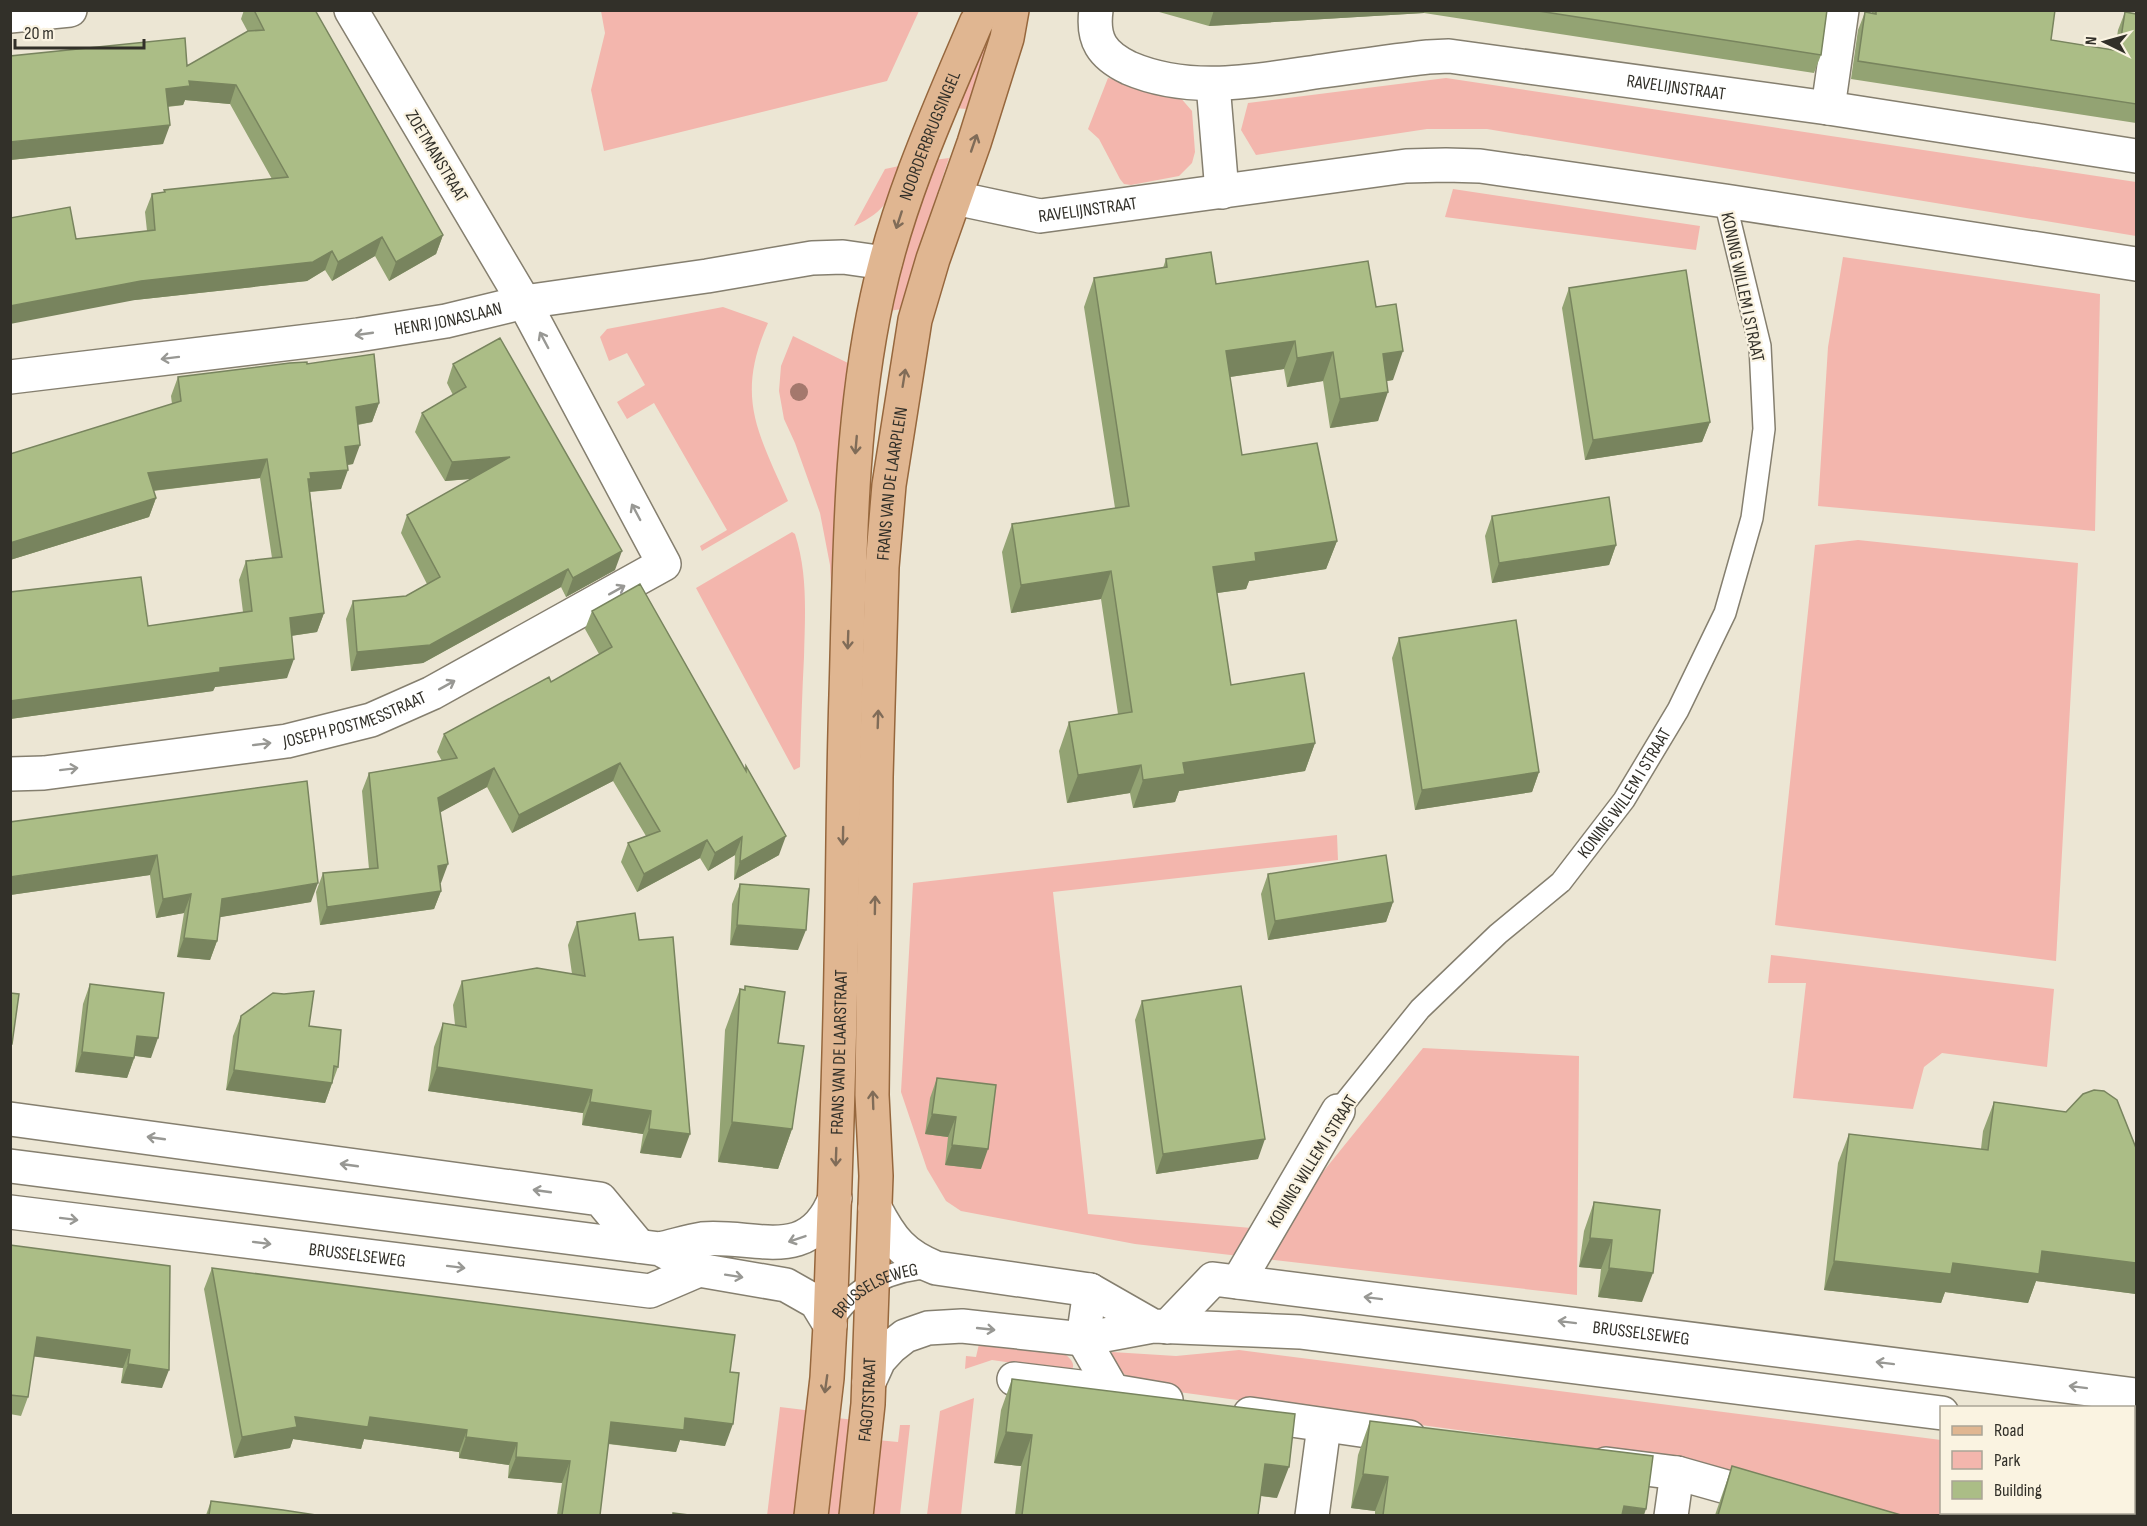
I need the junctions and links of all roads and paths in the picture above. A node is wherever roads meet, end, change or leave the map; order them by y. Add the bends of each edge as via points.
1 (70, 10) edge
2 (351, 10) edge
3 (984, 10) edge
4 (1012, 10) edge
5 (1096, 10) edge
6 (1842, 10) edge
7 (10, 16) edge
8 (1213, 84) junction
9 (1828, 108) junction
10 (2136, 156) edge
11 (1222, 192) junction
12 (955, 198) junction
13 (1725, 201) junction
14 (885, 263) junction
15 (2136, 264) edge
16 (524, 302) junction
17 (10, 377) edge
18 (10, 774) edge
19 (876, 777) joint
20 (844, 778) joint
21 (1338, 1111) joint
22 (10, 1119) edge
23 (10, 1166) edge
24 (835, 1198) junction
25 (875, 1208) junction
26 (10, 1212) edge
27 (650, 1247) junction
28 (936, 1268) junction
29 (699, 1270) junction
30 (1238, 1282) junction
31 (872, 1285) junction
32 (1090, 1290) junction
33 (830, 1325) junction
34 (1160, 1327) junction
35 (1083, 1339) junction
36 (1014, 1379) edge
37 (869, 1382) junction
38 (1113, 1391) junction
39 (2136, 1395) edge
40 (1940, 1413) edge
41 (1324, 1426) junction
42 (1441, 1442) edge
43 (1582, 1461) edge
44 (1677, 1473) junction
45 (811, 1515) edge
46 (856, 1515) edge
47 (1312, 1515) edge
48 (1671, 1515) edge
49 (1829, 1515) edge

1 - 7 street
2 - 16 street, ZOETMANSTRAAT
3 -> 14 main road, NOORDERBRUGSINGEL via 923,150
12 -> 4 main road via 1007,38
5 - 8 street, RAVELIJNSTRAAT via 1096,38 1106,53 1122,64 1158,78
6 - 9 street
8 - 9 street, RAVELIJNSTRAAT via 1449,56
8 - 11 street
9 - 10 street, RAVELIJNSTRAAT
11 - 12 street, RAVELIJNSTRAAT via 1040,216
11 - 13 street, RAVELIJNSTRAAT via 1406,166 1446,165
19 -> 12 main road, FRANS VAN DE LAARPLEIN via 882,567 889,485 915,320
13 - 15 street, RAVELIJNSTRAAT
13 - 21 lane, KONING WILLEM I STRAAT via 1760,346 1764,429 1752,518 1725,613 1678,710 1624,800 1561,882 1498,934 1420,1009
14 - 16 street, HENRI JONASLAAN via 843,257 812,258
14 -> 20 main road, FRANS VAN DE LAARPLEIN via 871,325 853,480
16 -> 17 street, HENRI JONASLAAN via 446,321 358,334
18 -> 16 street, JOSEPH POSTMESSTRAAT via 287,741 371,720 432,693 664,564
25 -> 19 main road, FRANS VAN DE LAARSTRAAT via 872,1095
20 -> 24 main road, FRANS VAN DE LAARSTRAAT
21 - 30 street, KONING WILLEM I STRAAT
27 -> 22 street, BRUSSELSEWEG via 600,1199
23 - 27 street, BRUSSELSEWEG
24 -> 27 street, BRUSSELSEWEG via 829,1213 812,1233 790,1242 702,1239
24 - 33 main road, FRANS VAN DE LAARSTRAAT
25 - 28 street, BRUSSELSEWEG via 899,1246 918,1261
25 - 31 main road, FRANS VAN DE LAARSTRAAT
26 -> 29 street, BRUSSELSEWEG via 650,1291
27 - 29 street, BRUSSELSEWEG
28 - 31 lane, BRUSSELSEWEG via 902,1271
28 - 32 street, BRUSSELSEWEG
29 -> 33 street, BRUSSELSEWEG via 786,1285 816,1302
30 - 34 street, BRUSSELSEWEG via 1213,1279
39 -> 30 street, BRUSSELSEWEG
31 - 33 lane, BRUSSELSEWEG via 847,1301
31 - 37 main road, FAGOTSTRAAT
32 - 34 street, BRUSSELSEWEG
32 - 35 street
33 -> 45 main road
34 - 35 street, BRUSSELSEWEG
34 - 40 street, BRUSSELSEWEG via 1300,1332
37 -> 35 street, BRUSSELSEWEG via 879,1360 891,1347 905,1336 928,1328 962,1326
35 - 38 street
36 - 38 street
37 - 46 main road, FAGOTSTRAAT
38 - 41 street
41 - 42 street
41 - 47 street
43 - 44 street
44 - 48 street
44 - 49 street

